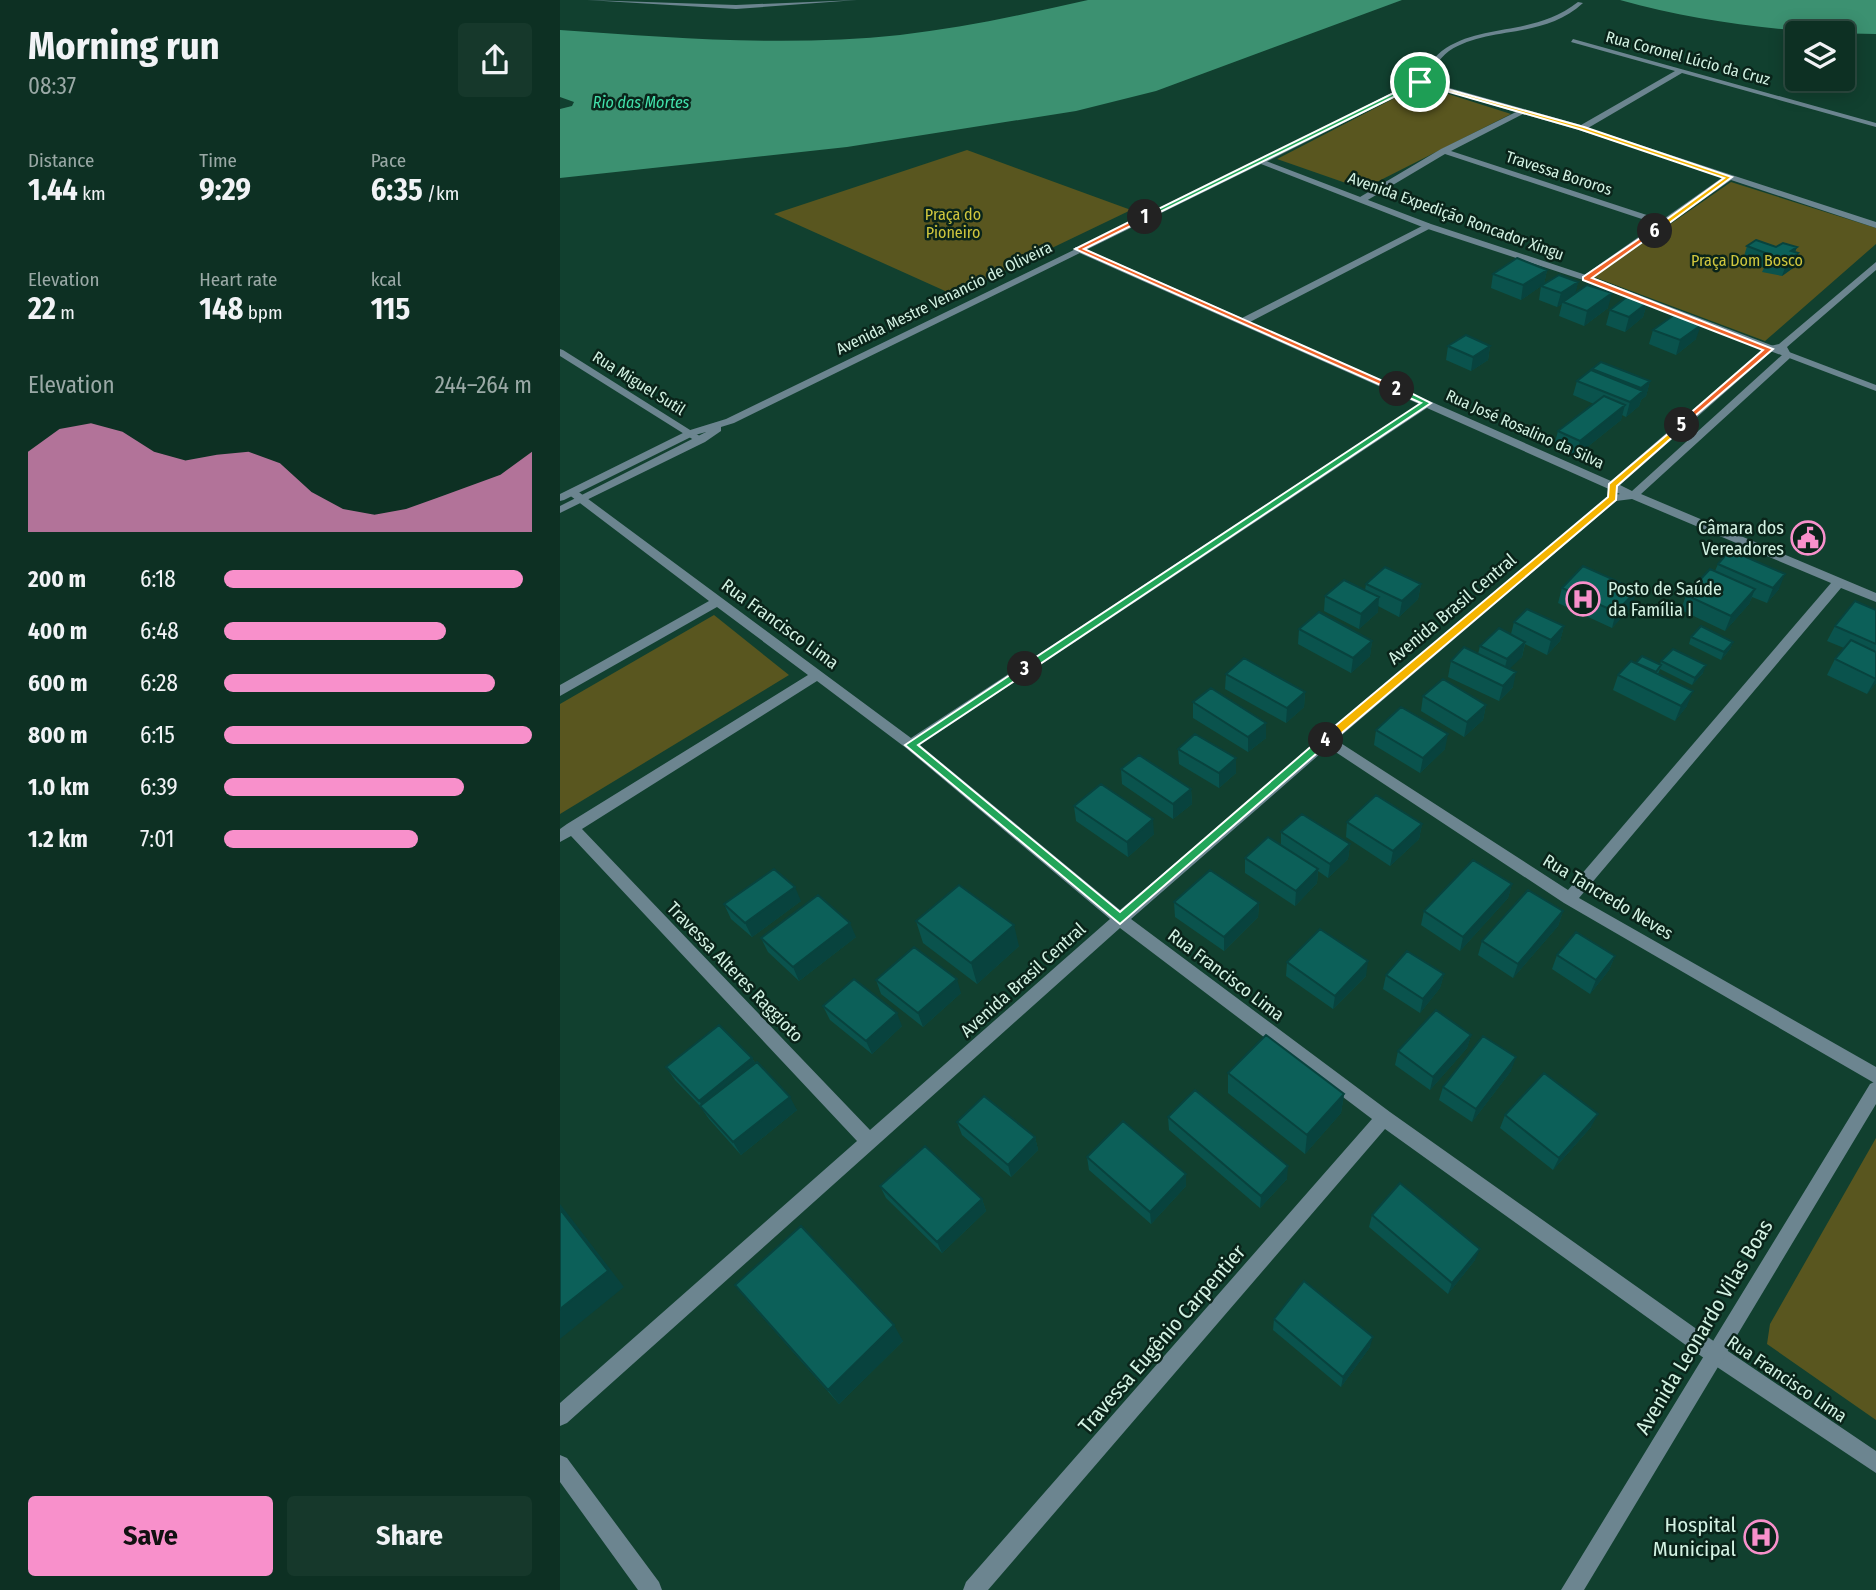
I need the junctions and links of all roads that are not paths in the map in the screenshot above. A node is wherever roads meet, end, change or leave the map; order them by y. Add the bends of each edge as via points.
1 (590, 0) edge
2 (854, 0) edge
3 (1580, 3) dead end
4 (1573, 41) dead end
5 (1681, 71) junction
6 (1420, 82) junction
7 (1522, 111) junction
8 (1876, 125) edge
9 (1582, 128) junction
10 (1444, 151) junction
11 (1261, 161) junction
12 (1729, 177) junction
13 (1363, 199) junction
14 (1665, 224) junction
15 (1876, 225) edge
16 (1428, 226) junction
17 (1079, 249) junction
18 (1876, 265) edge
19 (1586, 278) junction
20 (1244, 321) junction
21 (1769, 349) junction
22 (1785, 351) junction
23 (560, 352) edge
24 (573, 360) junction
25 (560, 366) edge
26 (1876, 388) edge
27 (1427, 403) junction
28 (696, 437) junction
29 (1612, 492) junction
30 (1634, 495) junction
31 (571, 496) edge
32 (560, 510) edge
33 (1839, 582) junction
34 (1876, 598) edge
35 (716, 601) junction
36 (817, 675) junction
37 (560, 691) edge
38 (1326, 740) junction
39 (911, 745) junction
40 (566, 832) edge
41 (1569, 899) junction
42 (1120, 919) junction
43 (1876, 1076) edge
44 (1876, 1088) edge
45 (1384, 1118) junction
46 (870, 1142) junction
47 (1715, 1354) junction
48 (560, 1416) edge
49 (1876, 1463) edge
50 (560, 1465) edge
51 (651, 1590) edge
52 (974, 1590) edge
53 (1572, 1590) edge

1 - 2 street via 736,7
3 - 6 street, Avenida Mestre Venancio de Oliveira via 1570,13 1539,24 1451,47 1434,60
4 - 5 street, Rua Coronel Lúcio da Cruz
5 - 8 street, Rua Coronel Lúcio da Cruz
5 - 9 street
6 - 7 street
6 - 11 street, Avenida Mestre Venancio de Oliveira
7 - 9 street
7 - 10 street
9 - 12 street
10 - 13 street
10 - 14 street, Travessa Bororos
11 - 13 street, Avenida Expedição Roncador Xingu
11 - 17 street, Avenida Mestre Venancio de Oliveira
12 - 14 street
12 - 15 street
13 - 16 street, Avenida Expedição Roncador Xingu
14 - 19 street
16 - 19 street, Avenida Expedição Roncador Xingu
16 - 20 street
17 - 20 street, Rua José Rosalino da Silva
17 - 28 street, Avenida Mestre Venancio de Oliveira
18 - 22 street, Avenida Brasil Central
19 - 21 street, Avenida Expedição Roncador Xingu
20 - 27 street, Rua José Rosalino da Silva
21 - 22 street, Avenida Brasil Central
21 - 29 street, Avenida Brasil Central
22 - 26 street
22 - 30 street, Avenida Brasil Central
23 - 24 street, Rua Miguel Sutil
24 - 25 street
24 - 28 street, Rua Miguel Sutil
27 - 29 street, Rua José Rosalino da Silva
27 - 39 street
28 - 31 street, Avenida Mestre Venancio de Oliveira
29 - 30 street, Rua José Rosalino da Silva
29 - 38 street, Avenida Brasil Central
30 - 33 street, Rua José Rosalino da Silva
31 - 32 street, Avenida Mestre Venancio de Oliveira
31 - 35 street, Rua Francisco Lima
33 - 34 street, Rua José Rosalino da Silva
33 - 41 street
35 - 36 street, Rua Francisco Lima
35 - 37 street
36 - 39 street, Rua Francisco Lima
36 - 40 street
38 - 41 street, Rua Tancredo Neves
38 - 42 street, Avenida Brasil Central
39 - 42 street, Rua Francisco Lima
40 - 46 street, Travessa Alteres Raggioto
41 - 43 street, Rua Tancredo Neves
42 - 45 street, Rua Francisco Lima
42 - 46 street, Avenida Brasil Central
44 - 47 street, Avenida Leonardo Vilas Boas
45 - 47 street, Rua Francisco Lima
45 - 52 street, Travessa Eugênio Carpentier
46 - 48 street, Avenida Brasil Central
47 - 49 street, Rua Francisco Lima
47 - 53 street, Avenida Leonardo Vilas Boas
50 - 51 street

